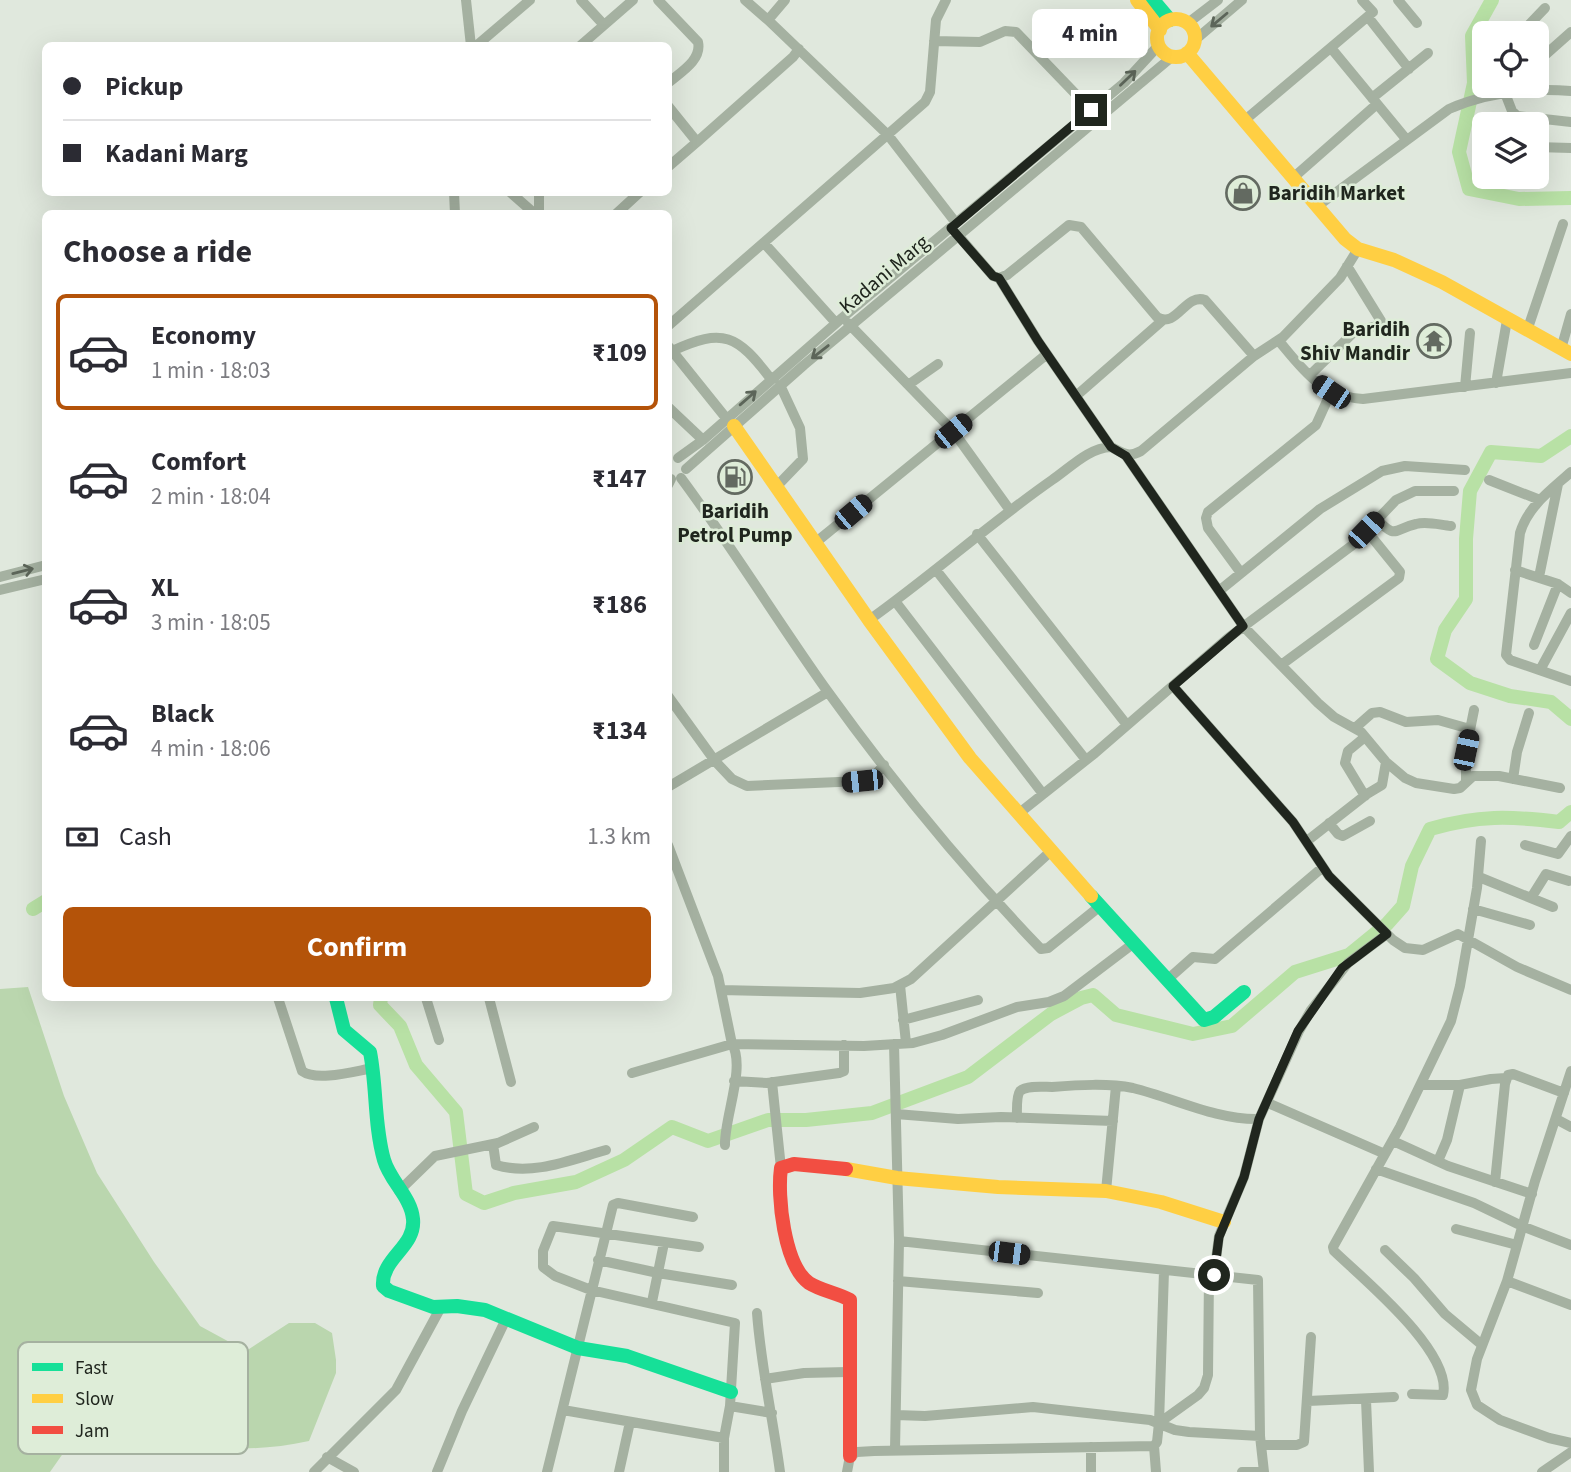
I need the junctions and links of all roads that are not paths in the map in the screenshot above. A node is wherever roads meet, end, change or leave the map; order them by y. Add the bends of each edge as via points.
1 (466, 0) edge
2 (530, 0) edge
3 (581, 0) edge
4 (633, 0) edge
5 (658, 0) edge
6 (745, 0) edge
7 (785, 0) edge
8 (946, 0) edge
9 (1136, 0) edge
10 (1153, 0) edge
11 (1218, 0) edge
12 (1242, 0) edge
13 (1362, 0) edge
14 (1398, 0) edge
15 (1545, 8) dead end
16 (1368, 17) junction
17 (768, 20) junction
18 (1533, 21) edge
19 (1188, 23) junction
20 (1417, 23) dead end
21 (604, 25) junction
22 (1165, 25) junction
23 (1571, 32) edge
24 (1195, 40) junction
25 (934, 41) junction
26 (473, 42) edge
27 (479, 42) edge
28 (585, 42) edge
29 (1159, 45) junction
30 (1331, 48) junction
31 (799, 49) junction
32 (1549, 51) edge
33 (1428, 53) dead end
34 (1180, 55) junction
35 (1409, 69) junction
36 (672, 79) edge
37 (1549, 90) edge
38 (1571, 91) edge
39 (1485, 98) edge
40 (1506, 98) edge
41 (1375, 101) junction
42 (1091, 110) junction
43 (672, 111) edge
44 (1245, 120) junction
45 (1571, 122) edge
46 (888, 135) junction
47 (1406, 139) junction
48 (697, 142) junction
49 (1549, 147) edge
50 (1571, 148) edge
51 (672, 164) edge
52 (1294, 177) junction
53 (515, 196) edge
54 (635, 196) edge
55 (1319, 205) junction
56 (532, 210) edge
57 (620, 210) edge
58 (953, 225) junction
59 (1563, 225) dead end
60 (959, 237) junction
61 (764, 243) junction
62 (1358, 249) junction
63 (1347, 266) junction
64 (999, 278) junction
65 (1571, 314) edge
66 (839, 320) junction
67 (1163, 320) junction
68 (1507, 320) junction
69 (672, 323) edge
70 (852, 327) junction
71 (1527, 331) junction
72 (1470, 333) dead end
73 (1279, 341) junction
74 (672, 348) edge
75 (672, 351) edge
76 (1566, 351) edge
77 (1047, 354) junction
78 (1254, 356) junction
79 (938, 364) dead end
80 (1571, 373) edge
81 (1310, 375) junction
82 (771, 379) junction
83 (1496, 383) junction
84 (908, 385) junction
85 (780, 386) junction
86 (1465, 387) junction
87 (1331, 392) junction
88 (1076, 396) junction
89 (672, 411) edge
90 (730, 422) junction
91 (953, 431) junction
92 (703, 440) junction
93 (1111, 447) junction
94 (1126, 456) junction
95 (673, 459) edge
96 (1465, 470) dead end
97 (1571, 472) edge
98 (675, 478) edge
99 (1489, 481) dead end
100 (1558, 483) junction
101 (776, 487) junction
102 (1454, 491) dead end
103 (1540, 500) junction
104 (1009, 509) junction
105 (1377, 519) junction
106 (1451, 526) dead end
107 (1366, 530) junction
108 (977, 534) junction
109 (816, 543) junction
110 (42, 566) edge
111 (936, 570) junction
112 (1516, 570) junction
113 (1241, 573) junction
114 (0, 577) edge
115 (1539, 577) junction
116 (42, 580) edge
117 (1558, 584) junction
118 (0, 590) edge
119 (1219, 591) junction
120 (1571, 593) edge
121 (895, 601) junction
122 (1571, 613) edge
123 (869, 620) junction
124 (1243, 626) junction
125 (1534, 645) dead end
126 (1281, 665) junction
127 (1540, 670) junction
128 (1570, 677) edge
129 (1173, 686) junction
130 (828, 692) junction
131 (672, 702) edge
132 (1474, 710) dead end
133 (1529, 713) dead end
134 (1127, 725) junction
135 (1355, 729) junction
136 (1470, 729) junction
137 (1365, 737) junction
138 (1086, 760) junction
139 (715, 761) junction
140 (1386, 762) junction
141 (884, 765) junction
142 (1513, 779) junction
143 (1466, 781) junction
144 (672, 785) edge
145 (1560, 788) dead end
146 (1043, 794) junction
147 (1365, 796) junction
148 (1018, 814) junction
149 (1370, 821) dead end
150 (1329, 823) junction
151 (1571, 836) edge
152 (1307, 841) junction
153 (1481, 841) dead end
154 (1525, 845) dead end
155 (1050, 852) junction
156 (672, 855) edge
157 (1323, 867) junction
158 (1479, 877) junction
159 (1569, 881) edge
160 (1531, 898) junction
161 (996, 902) junction
162 (1099, 907) junction
163 (1553, 907) dead end
164 (1473, 909) junction
165 (1530, 925) dead end
166 (1385, 933) junction
167 (1468, 938) junction
168 (1134, 943) junction
169 (1167, 980) junction
170 (900, 985) junction
171 (721, 990) junction
172 (1571, 990) edge
173 (1244, 992) dead end
174 (978, 1000) dead end
175 (279, 1001) edge
176 (337, 1001) edge
177 (427, 1001) edge
178 (490, 1001) edge
179 (903, 1020) junction
180 (439, 1040) dead end
181 (906, 1043) junction
182 (732, 1044) junction
183 (894, 1044) junction
184 (844, 1045) junction
185 (373, 1068) junction
186 (1571, 1070) edge
187 (632, 1073) dead end
188 (1506, 1078) junction
189 (734, 1081) junction
190 (511, 1082) dead end
191 (772, 1082) junction
192 (1421, 1084) junction
193 (1460, 1085) junction
194 (1116, 1086) junction
195 (1564, 1093) junction
196 (1268, 1102) junction
197 (896, 1111) junction
198 (1017, 1118) junction
199 (1259, 1119) junction
200 (1556, 1119) junction
201 (1113, 1121) junction
202 (534, 1127) dead end
203 (1571, 1127) edge
204 (1393, 1141) junction
205 (492, 1144) junction
206 (725, 1145) dead end
207 (606, 1150) dead end
208 (1385, 1154) junction
209 (1438, 1161) junction
210 (781, 1168) junction
211 (1376, 1169) junction
212 (897, 1178) junction
213 (1495, 1182) junction
214 (399, 1191) junction
215 (1106, 1191) junction
216 (1532, 1194) junction
217 (693, 1217) dead end
218 (1224, 1222) junction
219 (1522, 1226) junction
220 (1456, 1229) dead end
221 (605, 1234) junction
222 (899, 1241) junction
223 (664, 1242) junction
224 (1517, 1245) junction
225 (1571, 1245) edge
226 (699, 1247) dead end
227 (1385, 1250) dead end
228 (598, 1261) junction
229 (1164, 1271) junction
230 (658, 1273) junction
231 (1211, 1274) junction
232 (898, 1281) junction
233 (1507, 1281) junction
234 (732, 1285) dead end
235 (591, 1290) junction
236 (1038, 1293) dead end
237 (652, 1302) junction
238 (1571, 1305) edge
239 (441, 1307) junction
240 (757, 1313) dead end
241 (506, 1319) junction
242 (1311, 1337) dead end
243 (1482, 1345) junction
244 (578, 1348) junction
245 (848, 1371) junction
246 (765, 1379) junction
247 (1412, 1394) dead end
248 (1394, 1397) dead end
249 (731, 1399) junction
250 (1366, 1400) junction
251 (1308, 1401) junction
252 (562, 1410) junction
253 (772, 1413) junction
254 (896, 1415) junction
255 (630, 1422) junction
256 (1159, 1423) junction
257 (724, 1438) junction
258 (1260, 1440) junction
259 (1571, 1443) edge
260 (1154, 1446) junction
261 (1091, 1447) junction
262 (895, 1450) junction
263 (1571, 1452) edge
264 (850, 1456) junction
265 (327, 1457) junction
266 (314, 1472) edge
267 (354, 1472) edge
268 (437, 1472) edge
269 (547, 1472) edge
270 (619, 1472) edge
271 (724, 1472) edge
272 (780, 1472) edge
273 (847, 1472) edge
274 (1091, 1472) edge
275 (1156, 1472) edge
276 (1242, 1472) edge
277 (1369, 1472) edge
278 (1542, 1472) edge

1 - 26 street
2 - 27 street
3 - 21 street
4 - 21 street
5 - 36 street via 698,42 700,50
6 - 17 street
7 - 17 street
8 - 25 street via 936,20
9 - 22 street
10 - 22 street
11 - 19 street
12 -> 24 street
13 - 16 street via 1373,12
14 - 20 street
15 - 18 street
16 - 30 street
16 - 35 street
17 - 31 street
19 - 22 street via 1177,19
19 - 24 street
21 - 28 street
22 - 29 street via 1157,39
23 - 32 street
24 - 34 street via 1194,46
25 - 42 street via 980,42 1005,31 1016,32
25 - 46 street via 930,93
29 - 34 street via 1167,54
42 -> 29 street, Kadani Marg
30 - 41 street
30 - 44 street
31 - 46 street
31 - 48 street
33 - 35 street
34 - 44 street
34 - 60 street, Kadani Marg
35 - 41 street
37 - 38 street
39 - 47 street via 1449,109
40 - 45 street via 1517,116
41 - 47 street
41 - 52 street
42 - 58 street, Kadani Marg
43 - 48 street
44 - 52 street
46 - 58 street
46 - 61 street
47 - 55 street
48 - 51 street
49 - 50 street
52 - 55 street
53 - 56 street
54 - 57 street
55 - 62 street
58 - 60 street
58 - 66 street, Kadani Marg
59 - 71 street
60 - 64 street
60 - 70 street, Kadani Marg
61 - 66 street
61 - 69 street
62 - 63 street
62 - 68 street via 1442,282
63 - 73 street
63 - 81 street via 1381,321 1354,332
64 - 67 street via 1075,225
64 - 77 street
65 - 76 street
66 - 70 street
66 - 82 street, Kadani Marg
67 - 78 street via 1194,299 1205,300
67 - 88 street
68 - 71 street
68 - 83 street
70 - 84 street
70 -> 85 street, Kadani Marg
71 - 76 street
72 - 86 street
73 - 78 street
73 - 81 street
74 - 82 street via 698,339 730,339 750,351
75 - 90 street
77 - 88 street
77 - 91 street
78 - 94 street via 1141,451
79 - 84 street
80 - 83 street
81 - 87 street
90 -> 82 street, Kadani Marg
83 - 86 street
84 - 91 street
85 - 90 street, Kadani Marg
85 - 101 street via 800,428 803,459
86 - 87 street via 1363,399
87 - 113 street via 1316,425 1208,512 1208,528
88 - 93 street
89 - 92 street
90 - 92 street, Kadani Marg
90 - 98 street, Kadani Marg
90 - 101 street
91 - 104 street
91 - 109 street
92 - 95 street, Kadani Marg
93 - 94 street
93 - 104 street via 1094,450
94 - 119 street
95 - 98 street via 684,462
96 - 113 street via 1405,466 1382,471 1320,509
97 - 100 street
98 - 130 street via 717,527
99 - 103 street
100 - 103 street
100 - 115 street
101 - 109 street
102 - 105 street via 1405,494
103 - 112 street via 1524,521
104 - 108 street
105 - 106 street via 1391,532 1419,523
105 - 107 street
107 - 124 street via 1354,544
107 - 126 street via 1400,572 1399,578
108 - 111 street
108 - 134 street
109 - 123 street
114 -> 110 street
111 - 121 street
111 - 138 street
112 - 115 street
112 - 127 street via 1506,655
113 - 119 street
115 - 117 street
116 - 118 street
117 - 120 street
117 - 125 street
119 - 124 street
121 - 123 street
121 - 146 street
122 - 127 street
123 - 148 street via 970,758
124 - 126 street
124 - 129 street
126 - 135 street via 1334,717
127 - 128 street
129 - 134 street
129 - 152 street
130 - 139 street
130 - 141 street
131 - 139 street
132 - 136 street
133 - 142 street
134 - 138 street
135 - 136 street via 1376,712 1406,722 1438,720
135 - 137 street
136 - 143 street
137 - 140 street
137 - 147 street via 1348,751 1345,763
138 - 146 street
139 - 141 street via 732,779 747,786 862,781
139 - 144 street
140 - 143 street via 1416,783 1454,789
140 - 147 street via 1382,785
141 - 161 street
142 - 143 street via 1473,776
142 - 145 street
146 - 148 street
147 - 150 street
148 - 155 street
149 - 150 street via 1343,836
150 - 152 street
151 - 154 street via 1558,854
152 - 157 street
153 - 158 street
155 - 161 street
155 - 162 street
156 - 171 street
157 - 166 street
157 - 169 street via 1214,959 1193,957
158 - 160 street
158 - 164 street
159 - 160 street via 1546,874
160 - 163 street
161 - 162 street via 1044,950
161 - 170 street
162 - 168 street
164 - 165 street
164 - 167 street
166 - 167 street via 1414,951 1433,947 1453,934
166 - 196 street via 1348,963 1316,1003 1298,1031
167 - 172 street via 1517,967
167 - 192 street via 1451,1021
168 - 169 street
168 - 181 street via 1063,996
169 - 173 street via 1204,1020
170 - 171 street via 860,993
170 - 179 street
171 - 182 street
174 - 179 street
175 - 185 street via 306,1074 323,1076
176 - 185 street via 344,1030 370,1052
177 - 180 street
178 - 190 street
179 - 181 street
181 - 183 street
182 - 184 street
182 - 187 street
182 - 189 street via 737,1057
183 - 184 street
183 - 197 street
184 - 191 street via 842,1072
185 - 214 street via 383,1155
186 - 195 street
188 - 193 street
188 - 195 street via 1513,1074
188 - 213 street
189 - 191 street
189 - 206 street
191 - 210 street
192 - 193 street
192 - 204 street
193 - 209 street
194 - 198 street via 1029,1088 1019,1092
194 - 199 street
194 - 201 street
195 - 200 street
196 - 199 street
196 - 208 street
197 - 198 street via 958,1119
197 - 212 street
198 - 201 street
199 - 218 street via 1244,1177
200 - 203 street
200 - 216 street
201 - 215 street
202 - 205 street
204 - 208 street
204 - 209 street
205 - 207 street via 496,1165 520,1168 546,1168
205 - 214 street via 429,1160
208 - 211 street
209 - 213 street
210 - 212 street via 829,1166
210 - 245 street via 784,1226 800,1271 812,1283 850,1300
211 - 219 street via 1485,1207
211 - 247 street via 1333,1247 1405,1320 1435,1359 1443,1395
212 - 215 street
212 - 222 street
213 - 216 street
214 - 239 street via 412,1211 413,1226 402,1250 384,1268 383,1286
215 - 218 street
216 - 219 street
217 - 221 street via 615,1203
218 - 231 street
219 - 224 street
219 - 225 street
220 - 224 street
221 - 223 street
221 - 228 street
221 - 235 street via 553,1226 543,1251 543,1268
222 - 229 street
222 - 232 street
223 - 226 street
223 - 230 street
224 - 233 street
227 - 243 street via 1445,1314
228 - 230 street
228 - 235 street
229 - 231 street
229 - 256 street
230 - 234 street
230 - 237 street
231 - 256 street via 1204,1388
231 - 258 street via 1253,1278 1259,1283
232 - 236 street
232 - 254 street
233 - 238 street
233 - 243 street
235 - 237 street
235 - 244 street
237 - 249 street via 735,1323
239 - 241 street via 485,1310
239 - 265 street via 396,1390
240 - 246 street
241 - 244 street
241 - 268 street
242 - 251 street
243 - 259 street via 1471,1390 1477,1405 1517,1427
244 - 249 street via 627,1356
244 - 252 street
245 - 246 street
245 - 264 street
246 - 253 street
248 - 250 street
249 - 253 street
249 - 257 street
250 - 251 street
250 - 277 street
251 - 258 street via 1304,1442
252 - 255 street
252 - 269 street
253 - 272 street
254 - 256 street via 1033,1407
254 - 262 street
255 - 257 street
255 - 270 street
256 - 258 street via 1175,1430
256 - 260 street
257 - 271 street
258 - 276 street via 1264,1472
260 - 261 street
260 - 275 street
261 - 262 street
261 - 274 street
262 - 264 street
263 - 278 street
264 - 273 street
265 - 266 street
265 - 267 street

